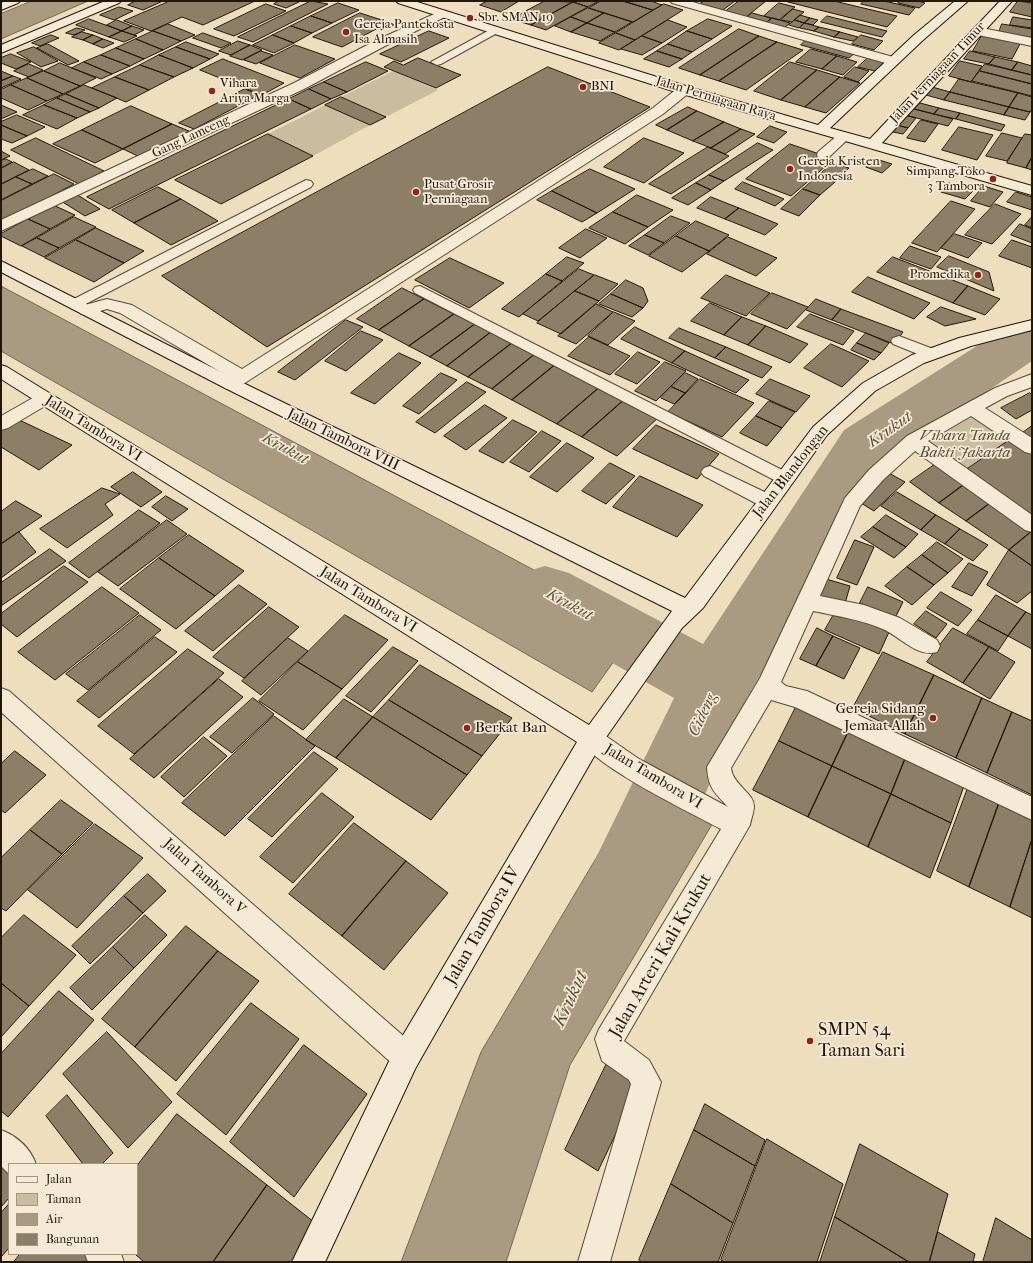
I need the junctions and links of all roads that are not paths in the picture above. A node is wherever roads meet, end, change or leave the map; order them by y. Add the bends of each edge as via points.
1 (14, 1) edge
2 (115, 1) edge
3 (406, 1) edge
4 (676, 1) edge
5 (962, 1) edge
6 (1006, 1) edge
7 (1, 7) edge
8 (443, 14) junction
9 (495, 30) junction
10 (977, 32) junction
11 (1032, 42) edge
12 (1, 49) edge
13 (893, 61) junction
14 (437, 62) dead end
15 (684, 90) junction
16 (820, 130) junction
17 (843, 137) junction
18 (872, 145) junction
19 (823, 155) dead end
20 (306, 184) dead end
21 (1032, 192) edge
22 (1, 226) edge
23 (1, 266) edge
24 (420, 290) dead end
25 (81, 307) junction
26 (1032, 325) edge
27 (899, 341) dead end
28 (930, 354) junction
29 (1, 371) edge
30 (1032, 380) edge
31 (237, 381) junction
32 (44, 399) junction
33 (971, 408) junction
34 (1, 424) edge
35 (914, 441) junction
36 (1032, 447) edge
37 (710, 472) dead end
38 (784, 478) junction
39 (767, 501) junction
40 (1032, 525) edge
41 (807, 601) junction
42 (681, 616) junction
43 (929, 646) dead end
44 (769, 683) junction
45 (1, 698) edge
46 (592, 739) junction
47 (1032, 809) edge
48 (725, 819) junction
49 (406, 1057) junction
50 (1, 1145) edge
51 (21, 1163) edge
52 (308, 1262) edge
53 (594, 1262) edge

1 - 7 street
2 - 12 street
3 - 8 street, Jalan Perniagaan Raya
4 - 13 street
5 - 13 street
6 - 10 street, Jalan Perniagaan Timur
8 - 9 street, Jalan Perniagaan Raya
8 - 22 street, Gang Lamceng via 299,86
9 - 14 lane
9 - 15 street, Jalan Perniagaan Raya
10 - 11 street
10 - 18 street, Jalan Perniagaan Timur
13 - 16 street
15 - 16 street, Jalan Perniagaan Raya
15 - 31 street via 658,111
16 - 17 street, Jalan Perniagaan Raya
17 - 18 street, Jalan Perniagaan Raya
17 - 19 lane
18 - 21 street, Jalan Perniagaan Raya
20 - 25 lane
23 - 25 street, Jalan Tambora VIII
24 - 38 lane
25 - 31 street, Jalan Tambora VIII
26 - 28 street, Jalan Blandongan
27 - 28 lane
28 - 38 street, Jalan Blandongan via 869,387 820,431
29 - 32 street, Jalan Tambora VI
30 - 33 street via 1001,392
31 - 42 street, Jalan Tambora VIII
32 - 34 street
32 - 46 street, Jalan Tambora VI
33 - 35 street
33 - 36 street
35 - 40 street
35 - 41 street via 876,475 852,503
37 - 39 lane
38 - 39 street, Jalan Blandongan
39 - 42 street, Jalan Blandongan via 695,602
41 - 43 street via 864,614 892,624
41 - 44 street
42 - 46 street, Jalan Tambora IV
44 - 47 street via 773,690 799,698
44 - 48 street, Jalan Arteri Kali Krukut via 719,767 720,781 742,805
45 - 49 street, Jalan Tambora V
46 - 48 street, Jalan Tambora VI via 630,767
46 - 49 street, Jalan Tambora IV
48 - 53 street, Jalan Arteri Kali Krukut via 609,1039 612,1050 639,1070 646,1082
49 - 52 street, Jalan Tambora IV
50 - 51 street

